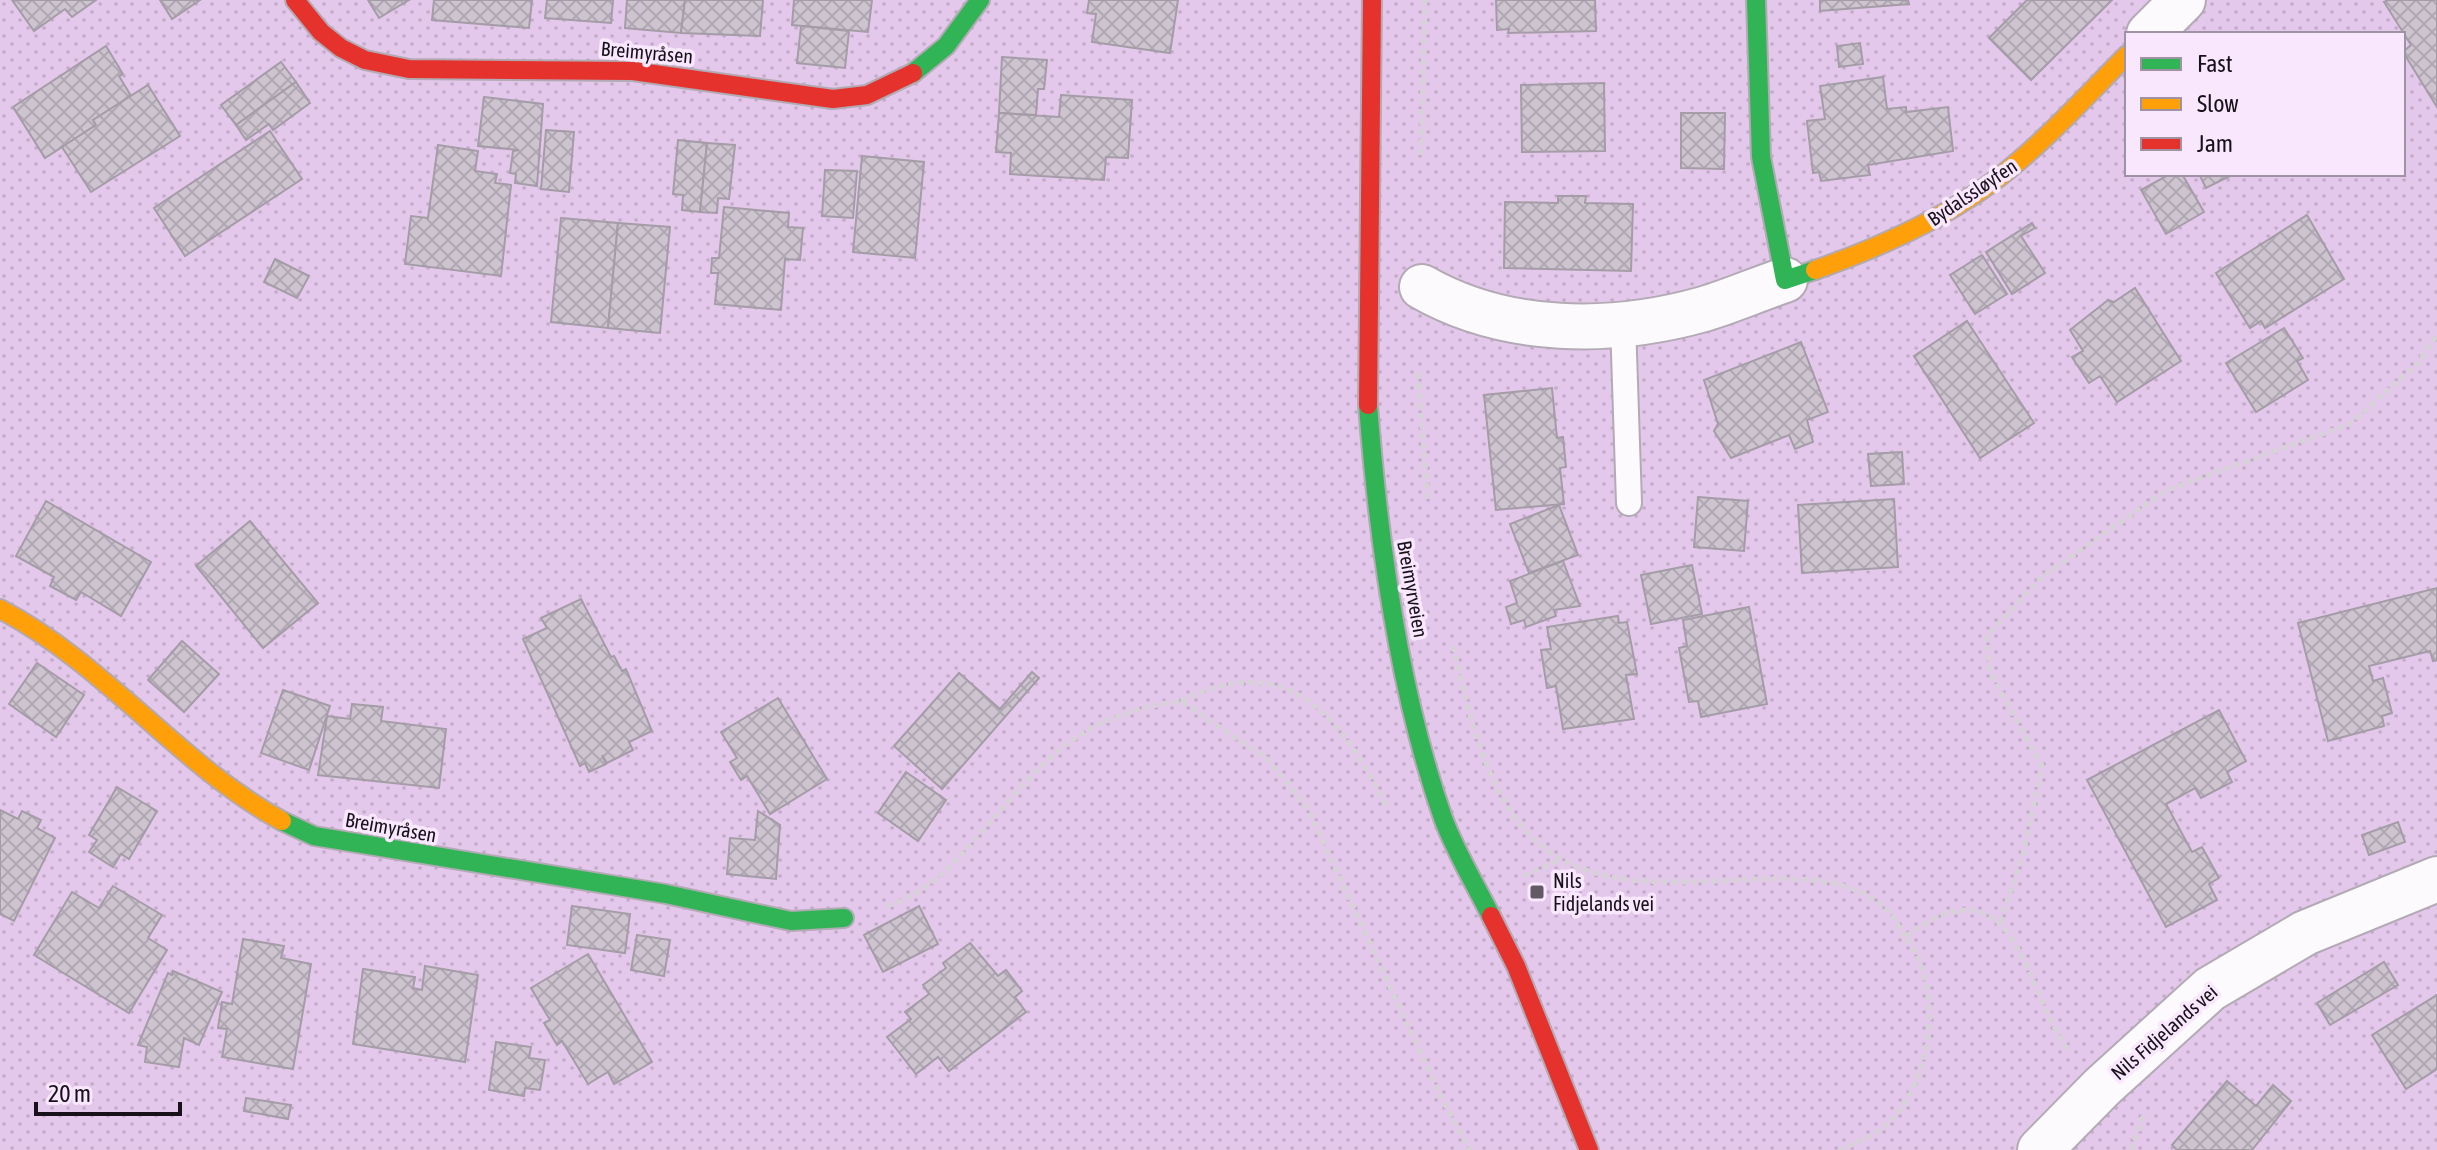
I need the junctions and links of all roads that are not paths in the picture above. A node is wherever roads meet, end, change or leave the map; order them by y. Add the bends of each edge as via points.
1 (295, 0) edge
2 (980, 0) edge
3 (1372, 0) edge
4 (1756, 0) edge
5 (2183, 0) edge
6 (2151, 32) edge
7 (2125, 57) edge
8 (1785, 280) junction
9 (1422, 287) dead end
10 (1623, 323) junction
11 (1629, 503) dead end
12 (0, 609) edge
13 (2437, 879) edge
14 (844, 918) road end
15 (1589, 1150) edge
16 (2040, 1150) edge

1 - 2 street, Breimyråsen via 316,30 341,50 377,64 421,70 583,69 709,79 802,97 864,96 922,69 959,36
3 - 15 street, Breimyrveien via 1367,349 1373,472 1386,571 1422,751 1444,821 1516,966
4 - 8 street via 1761,157
5 - 6 street
7 - 8 street, Bydalssløyfen via 2022,159 1952,209 1854,258
8 - 10 street, Bydalssløyfen via 1703,309
9 - 10 street, Bydalssløyfen via 1451,303 1519,322
10 - 11 lane
12 - 14 street, Breimyråsen via 73,653 242,797 279,822 314,836 666,894 791,921
13 - 16 street, Nils Fidjelands vei via 2253,960 2178,1015

